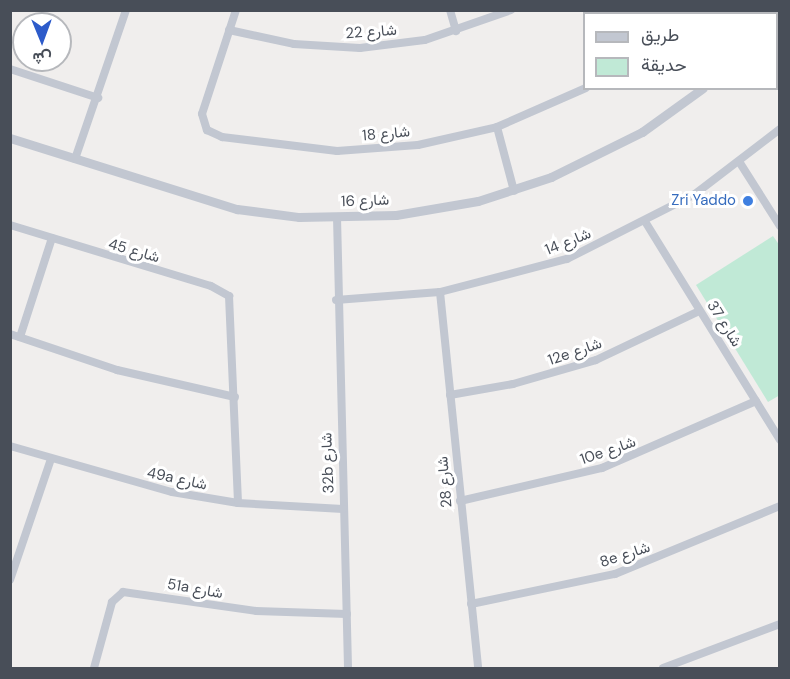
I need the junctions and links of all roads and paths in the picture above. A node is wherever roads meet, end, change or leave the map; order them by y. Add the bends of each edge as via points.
1 (126, 10) edge
2 (236, 10) edge
3 (450, 10) edge
4 (511, 10) edge
5 (230, 30) junction
6 (456, 31) junction
7 (10, 69) edge
8 (583, 89) edge
9 (700, 90) edge
10 (98, 98) junction
11 (497, 127) junction
12 (780, 129) edge
13 (10, 138) edge
14 (78, 160) junction
15 (740, 163) junction
16 (517, 190) junction
17 (334, 218) junction
18 (646, 223) junction
19 (10, 225) edge
20 (780, 226) edge
21 (52, 238) junction
22 (440, 292) junction
23 (336, 300) junction
24 (699, 311) junction
25 (10, 334) edge
26 (20, 337) junction
27 (450, 395) junction
28 (235, 397) junction
29 (756, 401) junction
30 (780, 440) edge
31 (10, 446) edge
32 (51, 459) junction
33 (460, 501) junction
34 (238, 503) junction
35 (780, 506) edge
36 (343, 509) junction
37 (14, 558) edge
38 (10, 580) edge
39 (471, 604) junction
40 (347, 614) junction
41 (780, 624) edge
42 (94, 669) edge
43 (348, 669) edge
44 (478, 669) edge
45 (663, 669) edge

1 - 10 street
2 - 5 street
3 - 6 street
4 - 6 street, شارع 22
5 - 6 street, شارع 22 via 294,44 349,48
5 - 11 street, شارع 18 via 204,106 203,123 214,135 296,150 387,149
7 - 10 street
8 - 11 street, شارع 18
9 - 16 street, شارع 16 via 613,149
10 - 14 street
11 - 16 street
12 - 15 street, شارع 14
13 - 14 street, شارع 16
14 - 17 street, شارع 16 via 207,202 268,214
15 - 18 street, شارع 14
15 - 20 street
16 - 17 street, شارع 16 via 435,210
17 - 23 street, 32b شارع
18 - 22 street, شارع 14 via 536,270
18 - 24 street, شارع 37
19 - 21 street, شارع 45
21 - 26 street
21 - 28 street, شارع 45 via 218,288 229,296
22 - 23 street, شارع 14
22 - 27 street, شارع 28
23 - 36 street, 32b شارع
24 - 27 street, 12e شارع via 596,360 513,384
24 - 29 street, شارع 37
25 - 26 street
26 - 28 street via 117,370
27 - 33 street, شارع 28
28 - 34 street
29 - 30 street, شارع 37
29 - 33 street, 10e شارع via 602,468
31 - 32 street, 49a شارع
32 - 34 street, 49a شارع via 139,485
32 - 37 street
33 - 39 street, شارع 28
34 - 36 street, 49a شارع
35 - 39 street, 8e شارع via 615,574
36 - 40 street, 32b شارع
37 - 38 street
39 - 44 street, شارع 28
40 - 42 street, 51a شارع via 256,611 123,592 112,602
40 - 43 street, 32b شارع
41 - 45 street

